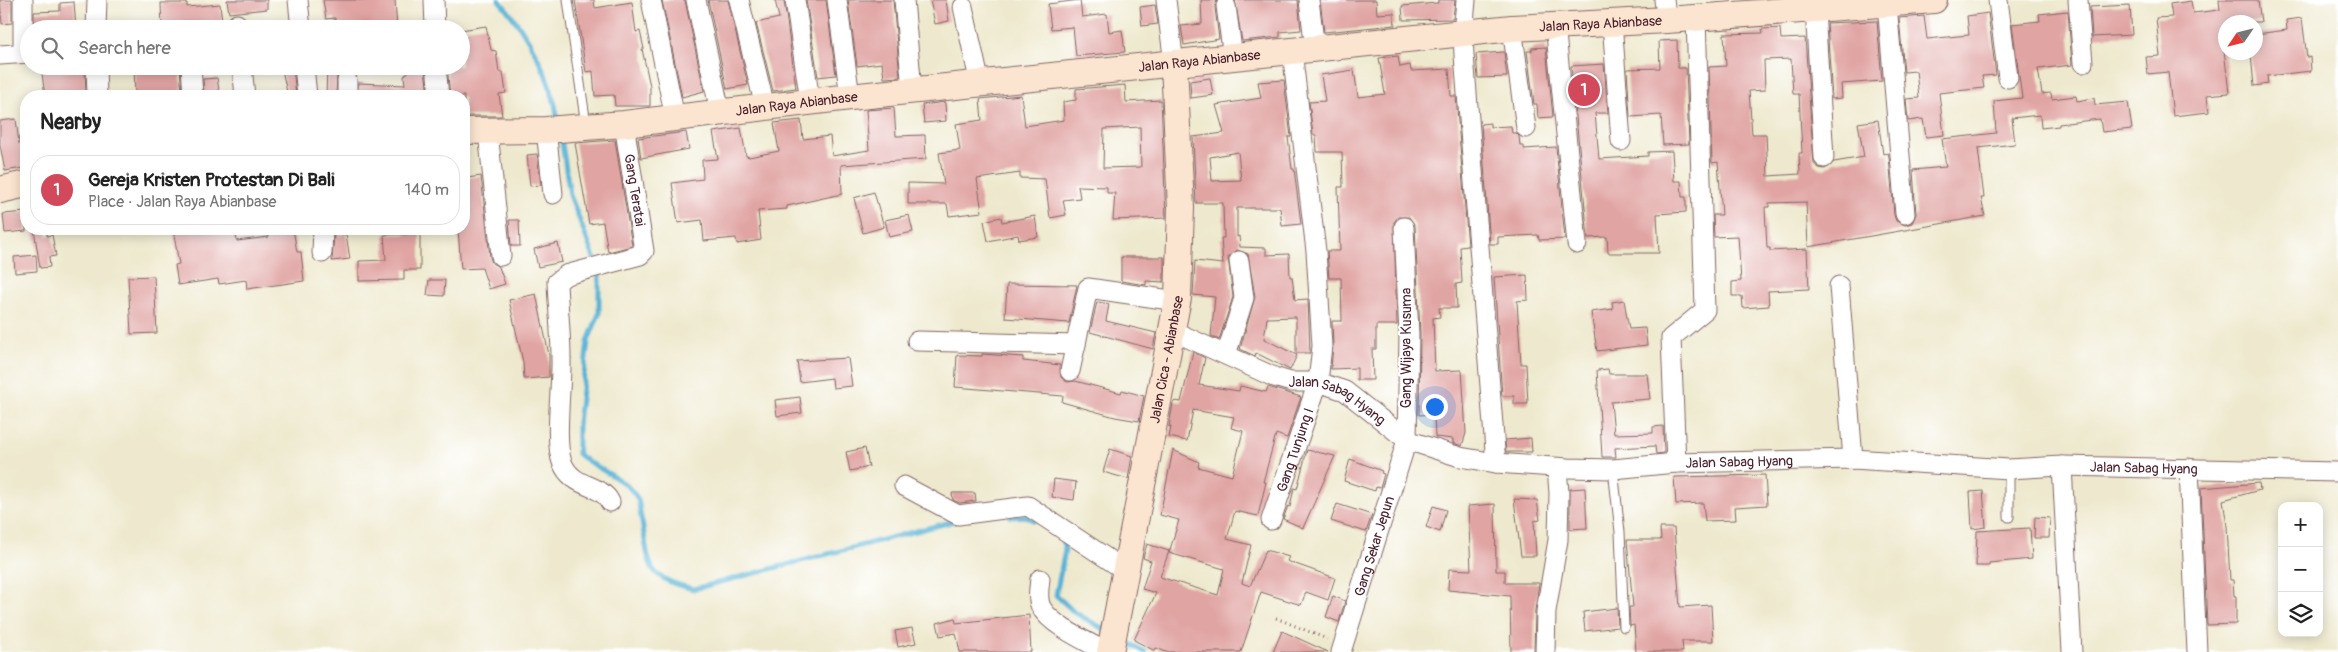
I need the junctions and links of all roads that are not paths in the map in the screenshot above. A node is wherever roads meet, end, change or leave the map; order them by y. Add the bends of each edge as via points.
1 (23, 0) edge
2 (97, 0) edge
3 (298, 0) edge
4 (434, 0) edge
5 (568, 0) edge
6 (651, 0) edge
7 (696, 0) edge
8 (739, 0) edge
9 (795, 0) edge
10 (838, 0) edge
11 (904, 0) edge
12 (1166, 0) edge
13 (1309, 0) edge
14 (1466, 0) edge
15 (1930, 0) edge
16 (1934, 0) edge
17 (1998, 0) edge
18 (2078, 0) edge
19 (1887, 4) junction
20 (1226, 6) dead end
21 (1798, 6) edge
22 (963, 7) dead end
23 (1666, 10) edge
24 (1696, 18) junction
25 (24, 20) edge
26 (96, 20) edge
27 (300, 20) edge
28 (435, 20) edge
29 (1612, 22) junction
30 (1555, 24) junction
31 (1512, 28) junction
32 (1463, 34) junction
33 (1303, 50) junction
34 (20, 53) edge
35 (0, 55) edge
36 (1233, 57) junction
37 (2083, 63) dead end
38 (1174, 64) junction
39 (96, 75) edge
40 (191, 75) edge
41 (243, 75) edge
42 (305, 75) edge
43 (437, 75) edge
44 (2008, 78) dead end
45 (980, 84) junction
46 (97, 90) edge
47 (192, 90) edge
48 (245, 90) edge
49 (306, 90) edge
50 (438, 90) edge
51 (912, 90) junction
52 (850, 97) junction
53 (810, 101) junction
54 (765, 107) junction
55 (720, 112) junction
56 (675, 118) junction
57 (624, 124) junction
58 (1526, 128) dead end
59 (564, 129) junction
60 (476, 131) edge
61 (1621, 141) dead end
62 (1824, 158) dead end
63 (20, 185) edge
64 (0, 190) edge
65 (553, 194) dead end
66 (1905, 214) dead end
67 (1404, 227) dead end
68 (323, 235) edge
69 (1577, 244) dead end
70 (322, 253) dead end
71 (501, 256) dead end
72 (1239, 261) dead end
73 (1839, 286) dead end
74 (1177, 301) junction
75 (1173, 331) junction
76 (917, 341) dead end
77 (1076, 345) junction
78 (1226, 355) junction
79 (1070, 371) dead end
80 (1318, 382) junction
81 (1407, 440) junction
82 (1853, 459) junction
83 (1496, 463) junction
84 (1676, 463) junction
85 (2062, 466) junction
86 (1557, 468) junction
87 (1613, 468) junction
88 (2189, 468) junction
89 (2009, 469) junction
90 (2338, 472) edge
91 (904, 486) dead end
92 (610, 502) dead end
93 (2009, 517) dead end
94 (1271, 520) dead end
95 (1126, 570) junction
96 (1040, 579) dead end
97 (1624, 627) dead end
98 (1342, 649) edge
99 (1109, 650) edge
100 (1546, 652) edge
101 (2072, 652) edge
102 (2197, 652) edge

1 - 25 street
2 - 26 street
3 - 27 street
4 - 28 street
5 - 59 lane
6 - 56 street
7 - 55 street
8 - 54 street
9 - 53 street
10 - 52 street
11 - 51 street
12 - 38 street
13 - 33 street, Gang Tunjung I
14 - 32 street
15 - 16 main road, Jalan Raya Abianbase
15 - 19 main road, Jalan Raya Abianbase
17 - 44 street
18 - 37 street
19 - 21 main road, Jalan Raya Abianbase
19 - 66 street
20 - 36 street
21 - 24 main road, Jalan Raya Abianbase
21 - 62 street
22 - 45 street
23 - 24 main road, Jalan Raya Abianbase
23 - 29 main road, Jalan Raya Abianbase
24 - 84 street via 1705,310 1672,338
29 - 30 main road, Jalan Raya Abianbase
29 - 61 street
30 - 31 main road, Jalan Raya Abianbase
30 - 69 street
31 - 32 main road, Jalan Raya Abianbase
31 - 58 street
32 - 33 main road, Jalan Raya Abianbase
32 - 83 street
33 - 36 main road, Jalan Raya Abianbase
33 - 80 street, Gang Tunjung I via 1321,304 1322,346
34 - 35 street
36 - 38 main road, Jalan Raya Abianbase
38 - 45 main road, Jalan Raya Abianbase
38 - 74 main road, Jalan Cica - Abianbase via 1181,208
39 - 46 street
40 - 47 street
41 - 48 street
42 - 49 street
43 - 50 street
45 - 51 main road, Jalan Raya Abianbase
51 - 52 main road, Jalan Raya Abianbase
52 - 53 main road, Jalan Raya Abianbase
53 - 54 main road, Jalan Raya Abianbase
54 - 55 main road, Jalan Raya Abianbase
55 - 56 main road, Jalan Raya Abianbase
56 - 57 main road, Jalan Raya Abianbase
57 - 59 main road, Jalan Raya Abianbase
57 - 92 street, Gang Teratai via 644,248 640,255 566,276 556,282 562,461 570,476 606,495
59 - 60 main road, Jalan Raya Abianbase
59 - 65 street
60 - 71 street
63 - 64 main road
67 - 81 street, Gang Wijaya Kusuma via 1409,335
68 - 70 street
72 - 78 street via 1244,298
73 - 82 street
74 - 75 main road, Jalan Cica - Abianbase
74 - 77 street via 1088,288
75 - 78 street, Jalan Sabag Hyang
75 - 95 main road, Jalan Cica - Abianbase
76 - 77 street
77 - 79 street
78 - 80 street, Jalan Sabag Hyang via 1291,382
80 - 81 street, Jalan Sabag Hyang via 1345,390
80 - 94 street, Gang Tunjung I
81 - 83 street, Jalan Sabag Hyang via 1460,457
81 - 98 street, Gang Sekar Jepun
82 - 84 street, Jalan Sabag Hyang
82 - 89 street, Jalan Sabag Hyang
83 - 86 street, Jalan Sabag Hyang
84 - 87 street, Jalan Sabag Hyang
85 - 88 street, Jalan Sabag Hyang
85 - 89 street, Jalan Sabag Hyang
85 - 101 street
86 - 87 street, Jalan Sabag Hyang
86 - 100 street via 1558,540 1546,610
87 - 97 lane via 1620,532
88 - 90 street, Jalan Sabag Hyang
88 - 102 street
89 - 93 lane
91 - 95 street via 958,515 1028,506
95 - 99 main road, Jalan Cica - Abianbase
96 - 99 street via 1038,598 1046,613 1073,633

